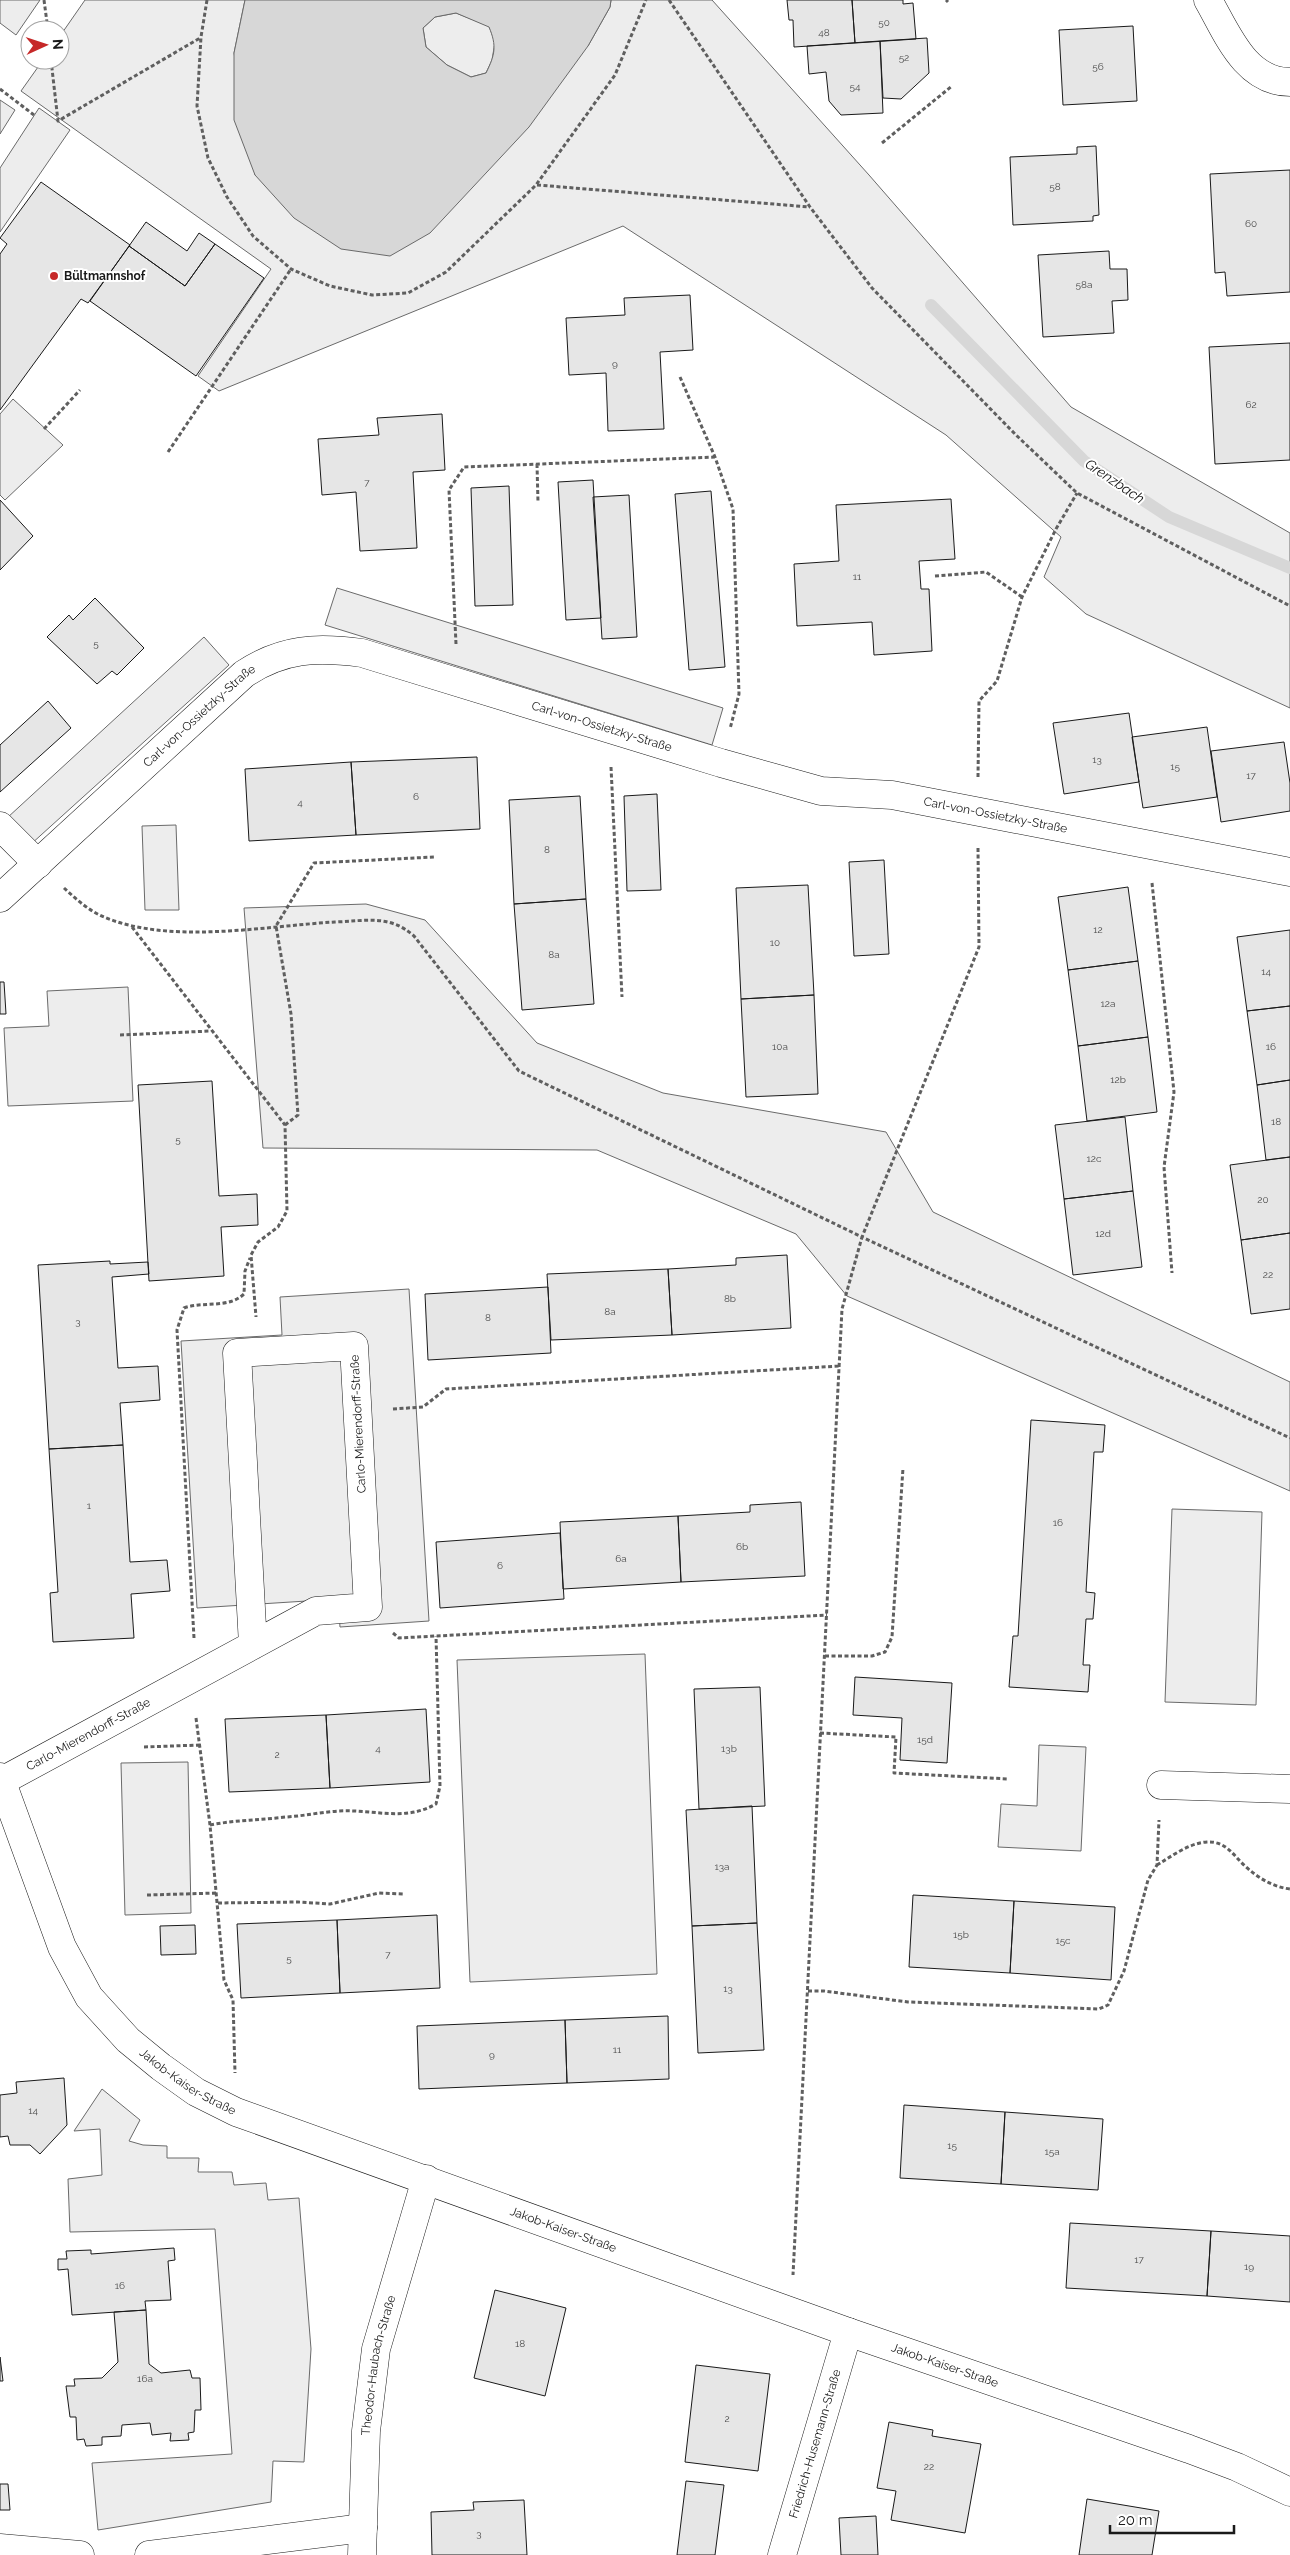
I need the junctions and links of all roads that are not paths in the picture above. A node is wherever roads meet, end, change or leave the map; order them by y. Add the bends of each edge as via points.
1 (1208, 0) edge
2 (1290, 82) edge
3 (0, 826) edge
4 (38, 864) junction
5 (1290, 872) edge
6 (0, 898) edge
7 (252, 1645) junction
8 (1, 1779) edge
9 (1161, 1785) road end
10 (1290, 1789) edge
11 (426, 2179) junction
12 (848, 2332) junction
13 (1290, 2492) edge
14 (363, 2528) junction
15 (0, 2548) edge
16 (80, 2555) edge
17 (149, 2555) edge
18 (362, 2555) edge
19 (782, 2555) edge

1 - 2 street via 1242,59 1271,79
3 - 4 street
4 - 5 street, Carl-von-Ossietzky-Straße via 244,674 264,661 288,653 325,648 362,653 822,791 892,795
4 - 6 street, Carl-von-Ossietzky-Straße
7 - 7 street, Carlo-Mierendorff-Straße via 316,1611 368,1607 354,1346 237,1353
7 - 8 street, Carlo-Mierendorff-Straße
8 - 11 street, Jakob-Kaiser-Straße via 62,1947 89,1997 128,2040 196,2092 236,2112
9 - 10 street
11 - 12 street, Jakob-Kaiser-Straße
11 - 14 street, Theodor-Haubach-Straße via 376,2349 366,2431
12 - 13 street, Jakob-Kaiser-Straße via 1189,2449
12 - 19 street, Friedrich-Husemann-Straße
14 - 17 street
14 - 18 street, Theodor-Haubach-Straße
15 - 16 street

